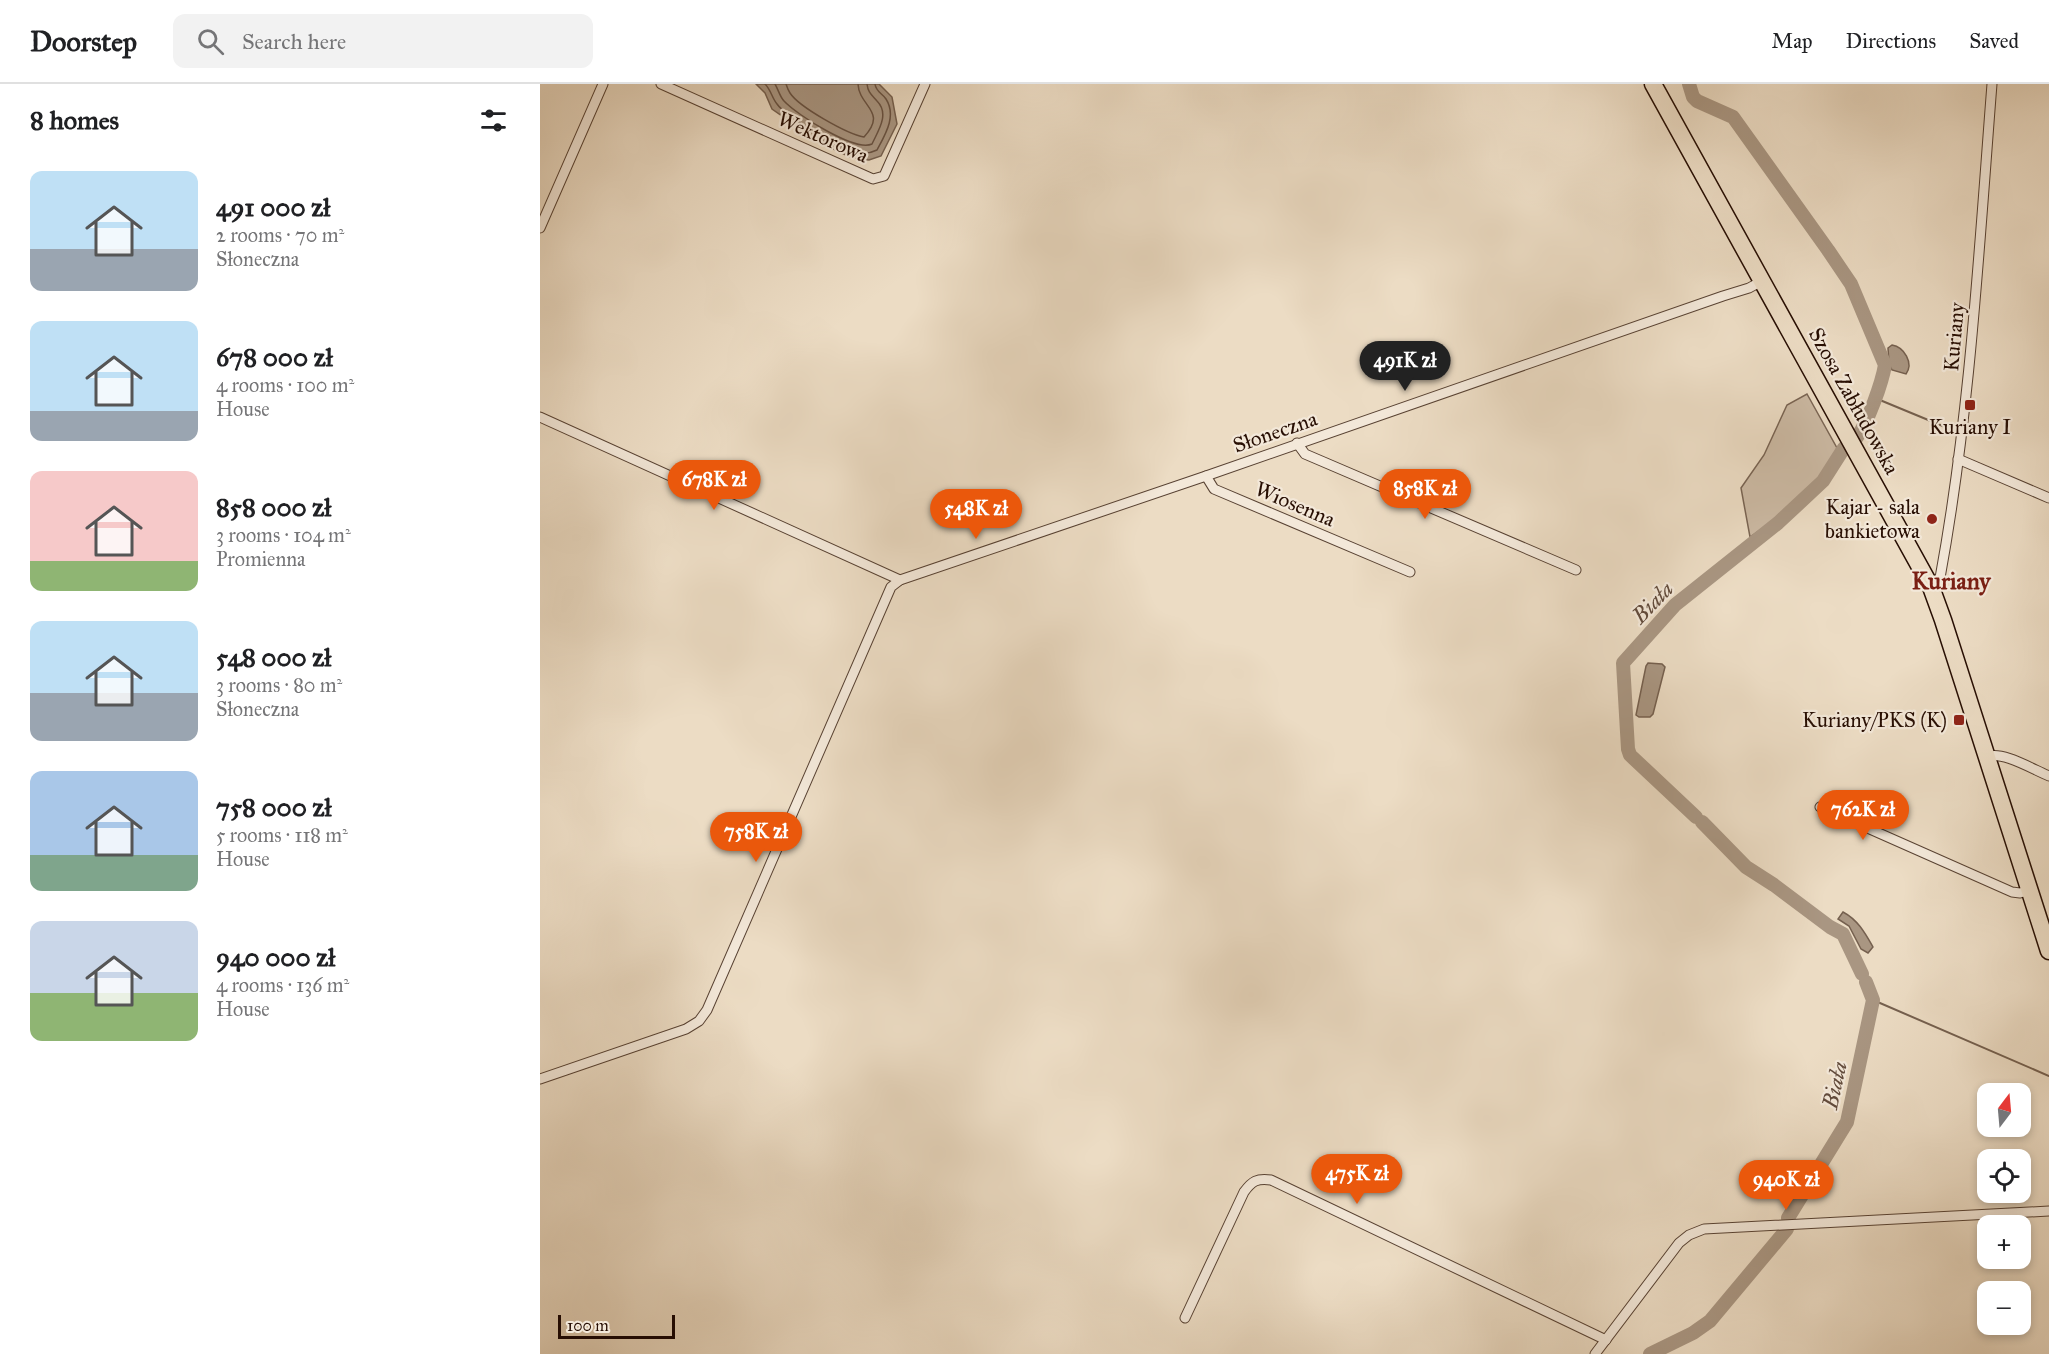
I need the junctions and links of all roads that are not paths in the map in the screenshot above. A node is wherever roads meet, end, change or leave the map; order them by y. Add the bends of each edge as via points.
1 (603, 84) edge
2 (661, 84) edge
3 (925, 84) edge
4 (1653, 84) edge
5 (1992, 84) edge
6 (540, 228) edge
7 (1762, 281) junction
8 (540, 417) edge
9 (1297, 443) junction
10 (1958, 459) junction
11 (1206, 476) junction
12 (2049, 498) edge
13 (1576, 570) dead end
14 (1410, 572) dead end
15 (900, 580) junction
16 (1931, 587) junction
17 (1987, 757) junction
18 (2049, 776) edge
19 (1820, 807) dead end
20 (2030, 890) junction
21 (2049, 951) edge
22 (540, 1079) edge
23 (2049, 1210) edge
24 (1185, 1318) dead end
25 (1606, 1340) junction
26 (1595, 1354) edge

1 - 6 street
2 - 3 street, Wektorowa via 873,179 884,176
4 - 7 highway, Szosa Zabłudowska
5 - 10 street, Kuriany via 1975,306
7 - 9 street, Słoneczna
7 - 16 highway, Szosa Zabłudowska
8 - 15 street
9 - 11 street, Słoneczna
9 - 13 street via 1305,454
10 - 12 street
10 - 16 street, Kuriany via 1940,578
11 - 14 street, Wiosenna via 1215,489
11 - 15 street, Słoneczna
15 - 22 street via 891,587 707,1010 686,1029
16 - 17 highway, Szosa Zabłudowska
17 - 18 street via 2006,757
17 - 20 highway, Szosa Zabłudowska
19 - 20 street via 2012,892
20 - 21 highway, Szosa Zabłudowska
23 - 25 street via 1704,1229 1678,1243
24 - 25 street via 1244,1192 1260,1178
25 - 26 street

